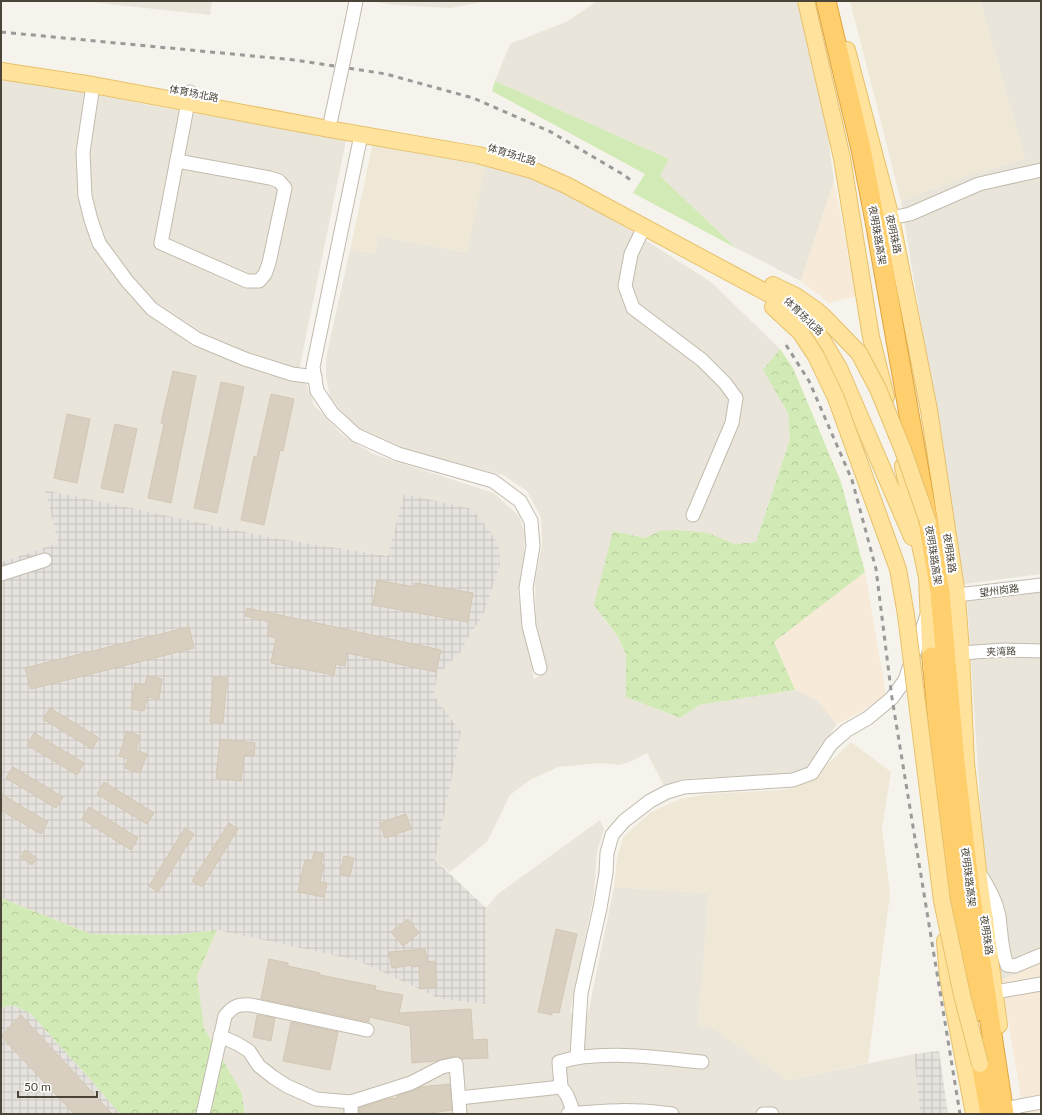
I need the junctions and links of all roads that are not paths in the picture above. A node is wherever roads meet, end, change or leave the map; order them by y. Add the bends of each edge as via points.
1 (356, 1) edge
2 (806, 1) edge
3 (826, 1) edge
4 (834, 1) edge
5 (1, 60) edge
6 (1, 71) edge
7 (93, 85) junction
8 (189, 97) junction
9 (331, 119) junction
10 (361, 135) junction
11 (177, 161) junction
12 (1041, 170) edge
13 (891, 218) junction
14 (645, 224) junction
15 (315, 377) junction
16 (888, 478) junction
17 (906, 482) junction
18 (693, 516) dead end
19 (928, 522) junction
20 (45, 560) dead end
21 (924, 562) junction
22 (1, 574) edge
23 (1041, 585) edge
24 (957, 595) junction
25 (929, 610) junction
26 (1041, 651) edge
27 (961, 653) junction
28 (932, 657) junction
29 (540, 668) dead end
30 (978, 871) junction
31 (1041, 955) edge
32 (1041, 984) edge
33 (996, 992) junction
34 (366, 1030) dead end
35 (220, 1036) junction
36 (577, 1056) junction
37 (702, 1062) dead end
38 (980, 1064) junction
39 (561, 1087) junction
40 (459, 1098) junction
41 (1041, 1102) edge
42 (351, 1108) edge
43 (1009, 1113) edge
44 (203, 1114) edge
45 (460, 1114) edge
46 (571, 1114) edge
47 (672, 1114) edge
48 (764, 1114) edge
49 (772, 1114) edge
50 (974, 1114) edge
51 (990, 1114) edge

1 - 9 street, bridge
2 - 17 main road via 842,158 871,336
3 - 19 highway, 夜明珠路高架, bridge via 875,221
4 - 13 main road, 夜明珠路
5 - 8 main road, 体育场北路 via 95,74
6 - 7 main road, 体育场北路
7 - 8 main road, 体育场北路
7 - 15 street via 83,152 86,196 99,243 127,281 152,309 197,339 245,360 292,374
8 - 9 main road, 体育场北路
8 - 10 main road, 体育场北路
8 - 11 street
9 - 14 main road, 体育场北路 via 479,144 533,160 569,175 608,197
10 - 14 main road, 体育场北路 via 478,155 532,170
10 - 15 street via 313,367
11 - 11 street via 161,243 247,282 258,281 265,274 269,263 285,188 279,181 270,178
12 - 13 street via 979,184 910,214
13 - 24 main road, 夜明珠路 via 929,410
14 - 16 main road, 体育场北路 via 782,301 820,336 840,368
14 - 18 street via 631,254 625,286 633,308 702,360 736,398 732,423
14 - 19 main road, bridge via 796,296 816,310 859,353 878,389 904,450
14 - 38 main road, bridge via 774,307 801,333 816,356 836,398 898,569 942,901
15 - 29 street via 317,391 332,413 356,435 398,454 494,481 520,501 531,521 533,546 526,588 529,626
16 - 17 main road via 899,496 904,492
16 - 21 main road
17 - 21 main road
19 - 43 highway, 夜明珠路高架 via 940,592 955,763 970,890
20 - 22 street
21 - 25 main road
23 - 24 street, 望州岗路
24 - 27 main road, 夜明珠路
25 - 28 main road
25 - 36 street via 905,680 892,698 831,744 812,773 793,780 684,787 667,792 650,801 624,821 612,835 607,853 600,908 580,993
26 - 27 street, 夹湾路
27 - 30 main road, 夜明珠路 via 966,763
28 - 38 highway, 夜明珠路高架, bridge via 950,858
28 - 50 main road via 930,754 948,977
30 - 31 street via 993,896 1007,965 1015,966
30 - 33 main road, 夜明珠路
32 - 33 street
33 - 43 main road, 夜明珠路
34 - 35 street via 240,1004 232,1007 225,1016
35 - 42 street via 248,1051 259,1066 287,1086 316,1099
35 - 44 street
36 - 37 street via 602,1055
36 - 39 street via 559,1062
38 - 51 highway, 夜明珠路高架
39 - 40 street
39 - 46 street via 567,1095
40 - 42 street via 456,1064 442,1067
40 - 45 street
41 - 43 street
46 - 47 street via 600,1110 638,1110
48 - 49 street

